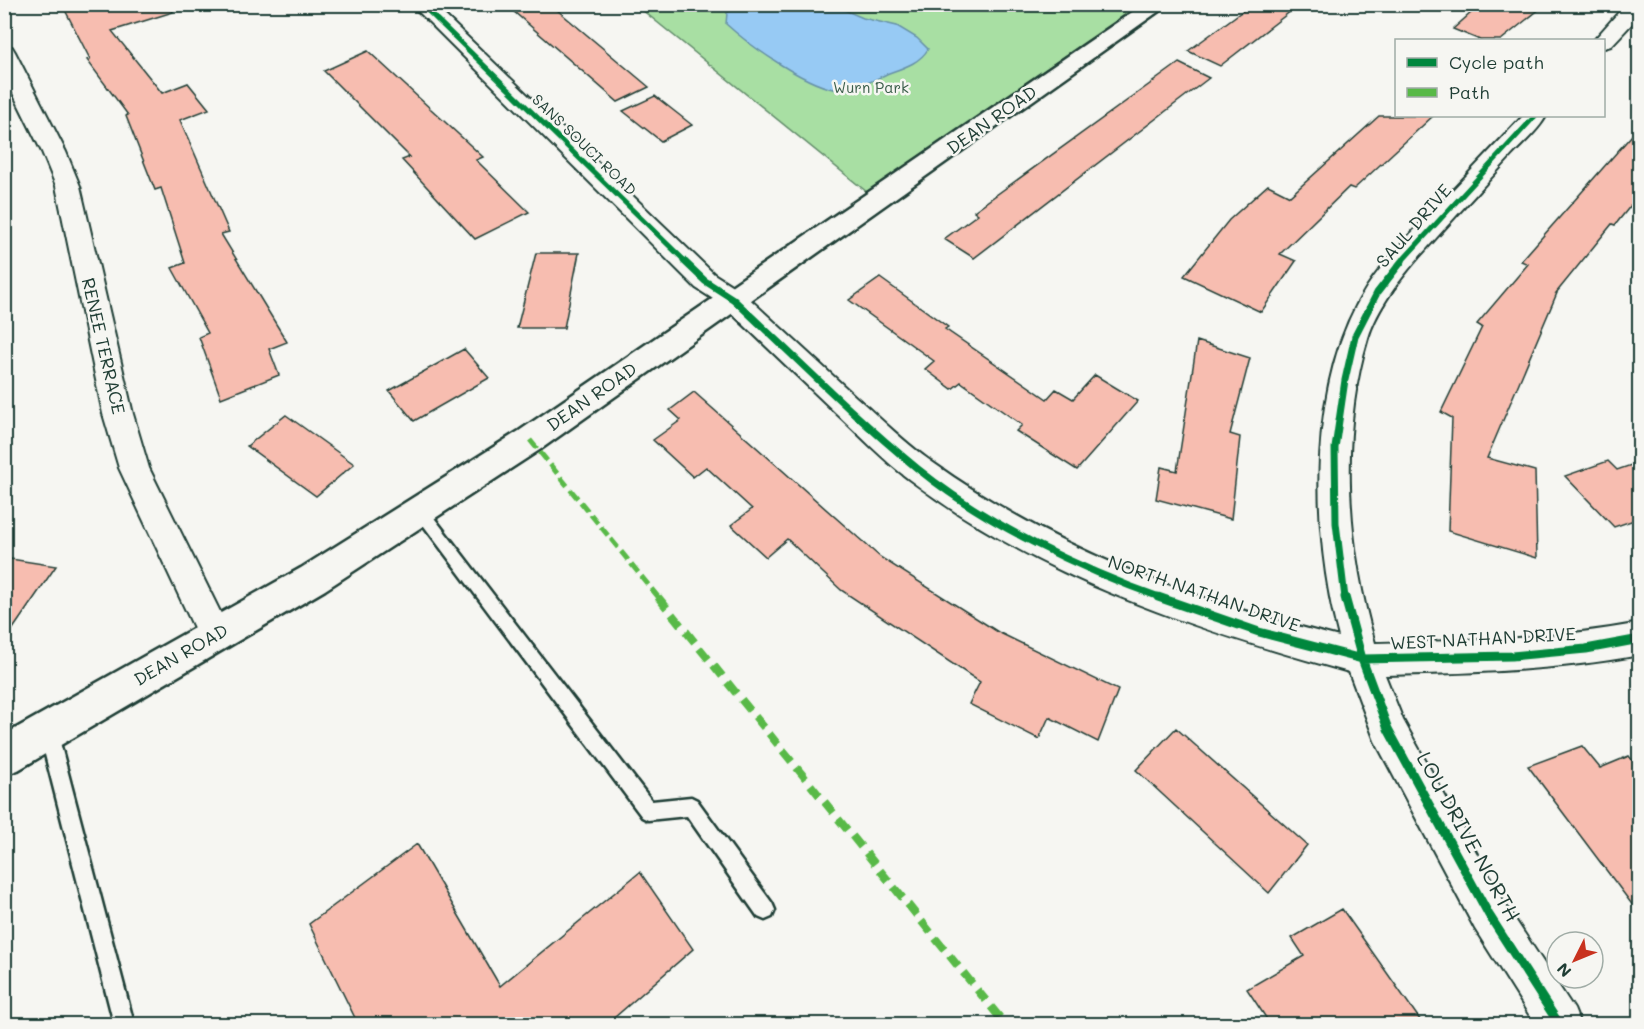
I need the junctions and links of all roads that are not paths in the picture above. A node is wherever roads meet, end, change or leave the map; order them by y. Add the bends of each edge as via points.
1 (421, 4) edge
2 (1159, 4) edge
3 (1638, 4) edge
4 (1605, 41) edge
5 (4, 52) edge
6 (1534, 117) edge
7 (733, 299) junction
8 (420, 510) junction
9 (215, 636) junction
10 (1640, 639) edge
11 (1362, 659) junction
12 (48, 730) junction
13 (4, 756) edge
14 (765, 910) dead end
15 (124, 1024) edge
16 (1559, 1024) edge

1 - 7 street, SANS SOUCI ROAD via 705,280
2 - 7 main road, DEAN ROAD
3 - 4 street
5 - 9 street, RENEE TERRACE via 68,186 118,414 134,468
6 - 11 street, SAUL DRIVE via 1407,253 1377,292 1355,336 1335,448 1336,523 1345,598
7 - 8 main road, DEAN ROAD via 530,440
7 - 11 street, NORTH NATHAN DRIVE via 919,470 1041,547 1138,590 1260,632
8 - 9 main road, DEAN ROAD
8 - 14 lane via 648,811 691,806
9 - 12 main road, DEAN ROAD
10 - 11 street, WEST NATHAN DRIVE via 1512,656
11 - 16 street, LOU DRIVE NORTH via 1393,739 1489,915
12 - 13 main road, DEAN ROAD
12 - 15 lane

